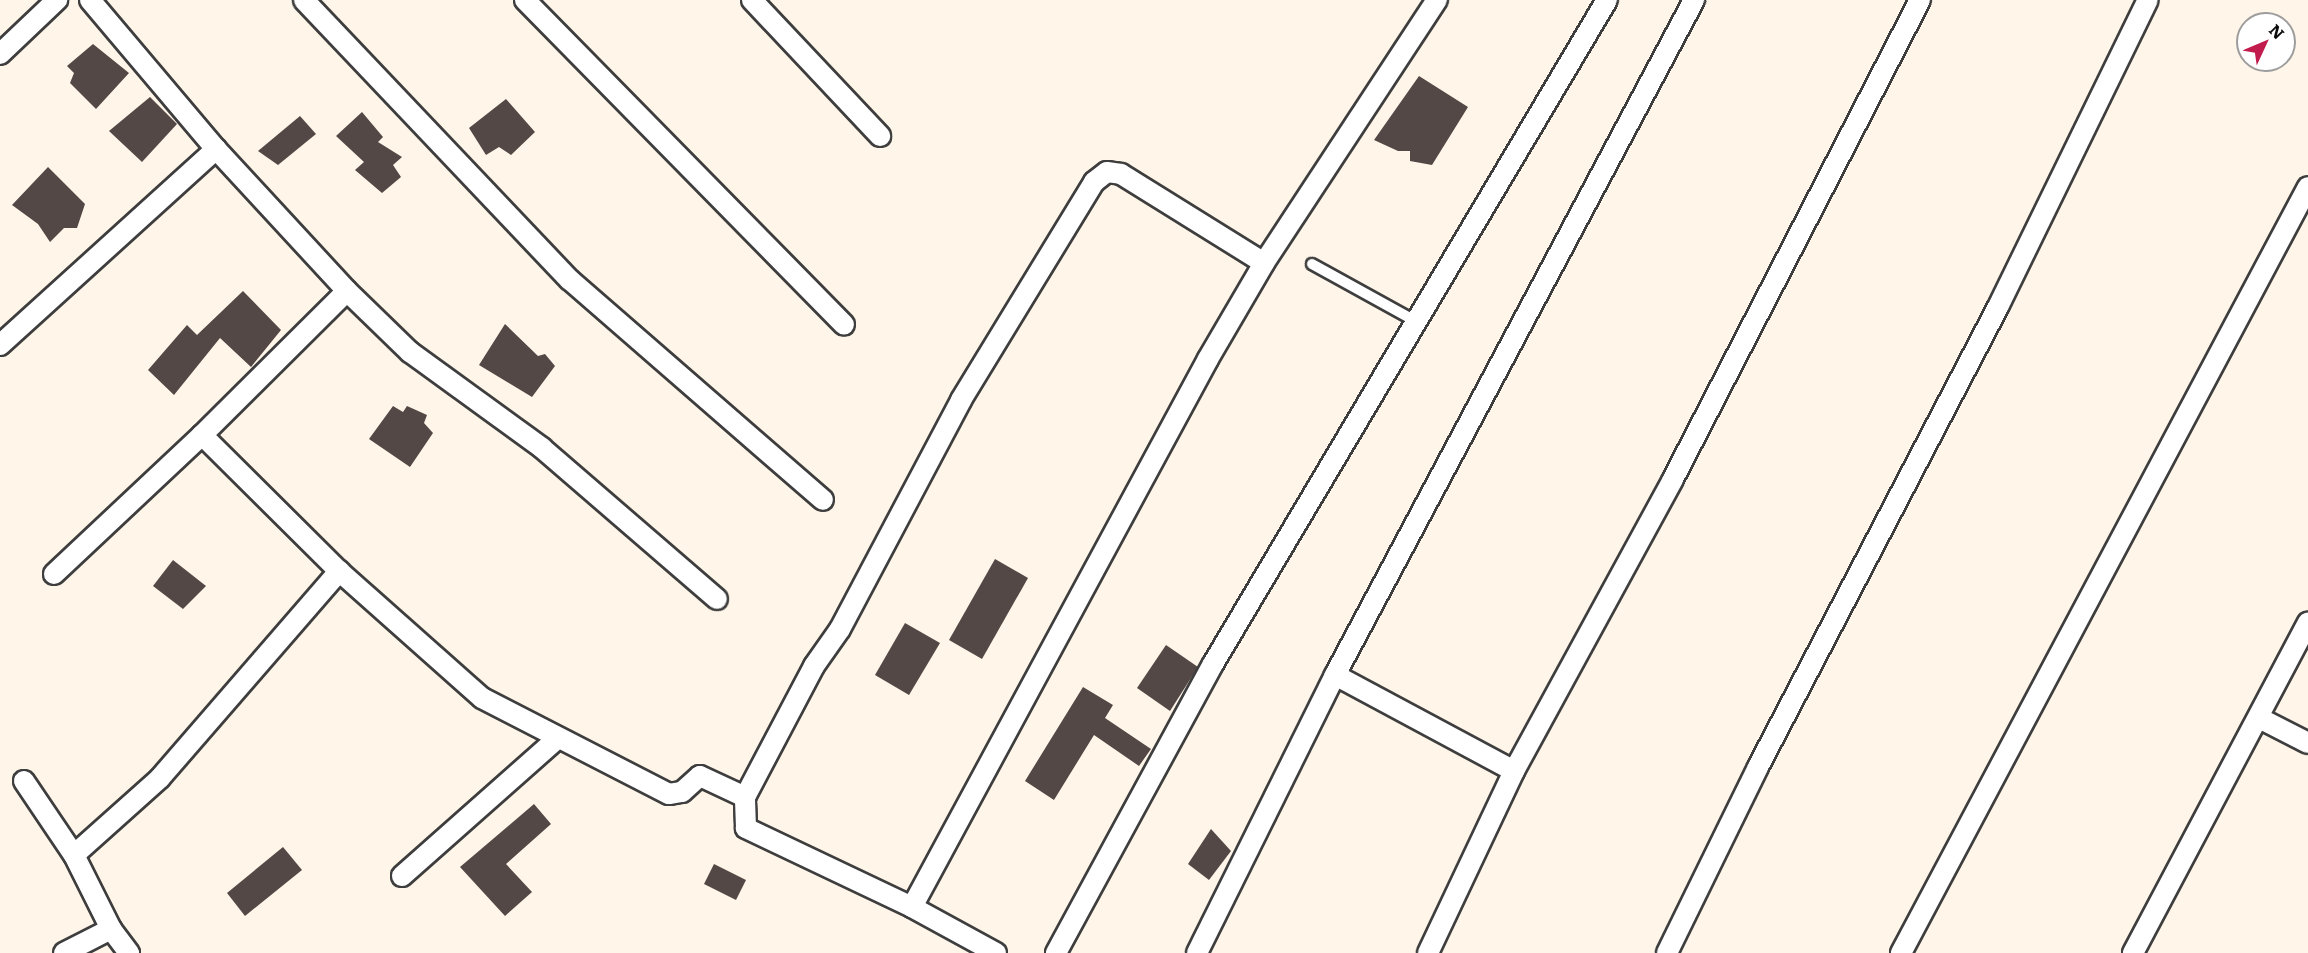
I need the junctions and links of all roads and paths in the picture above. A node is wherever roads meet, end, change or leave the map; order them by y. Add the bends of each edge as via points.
1 (57, 0) edge
2 (90, 0) edge
3 (304, 0) edge
4 (525, 0) edge
5 (753, 0) edge
6 (1437, 0) edge
7 (1607, 0) edge
8 (1694, 0) edge
9 (1920, 0) edge
10 (2148, 0) edge
11 (0, 54) edge
12 (880, 136) dead end
13 (216, 148) junction
14 (2308, 187) edge
15 (1264, 263) junction
16 (1312, 264) dead end
17 (347, 291) junction
18 (1417, 322) junction
19 (844, 325) dead end
20 (0, 345) edge
21 (202, 435) junction
22 (823, 500) dead end
23 (339, 571) junction
24 (54, 574) dead end
25 (717, 599) dead end
26 (2308, 623) edge
27 (1335, 675) junction
28 (2259, 718) junction
29 (557, 740) junction
30 (2308, 743) edge
31 (1514, 771) junction
32 (24, 781) dead end
33 (741, 795) junction
34 (74, 855) junction
35 (402, 876) dead end
36 (912, 907) junction
37 (111, 929) junction
38 (64, 953) edge
39 (129, 953) edge
40 (996, 953) edge
41 (1056, 953) edge
42 (1197, 953) edge
43 (1428, 953) edge
44 (1667, 953) edge
45 (1901, 953) edge
46 (2133, 953) edge

1 - 11 street
2 - 13 street
3 - 22 street via 570,280
4 - 19 street
5 - 12 street
6 - 15 street
7 - 18 street
8 - 27 street
9 - 31 street via 1673,479
10 - 44 street via 1999,305 1758,767
13 - 17 street
13 - 20 street
14 - 45 street
15 - 33 street via 1121,174 1107,172 1094,182 961,400 840,629 814,666
15 - 36 street via 1180,410
16 - 18 lane
17 - 21 street
17 - 25 street via 410,352 542,448
18 - 41 street via 1213,664
21 - 23 street
21 - 24 street
23 - 29 street via 482,698
23 - 34 street via 160,778
26 - 28 street
27 - 31 street
27 - 42 street
28 - 30 street
28 - 46 street
29 - 33 street via 669,794 682,792 700,776
29 - 35 street
31 - 43 street
32 - 34 street
33 - 36 street via 746,828
34 - 37 street
36 - 40 street
37 - 38 street
37 - 39 street

